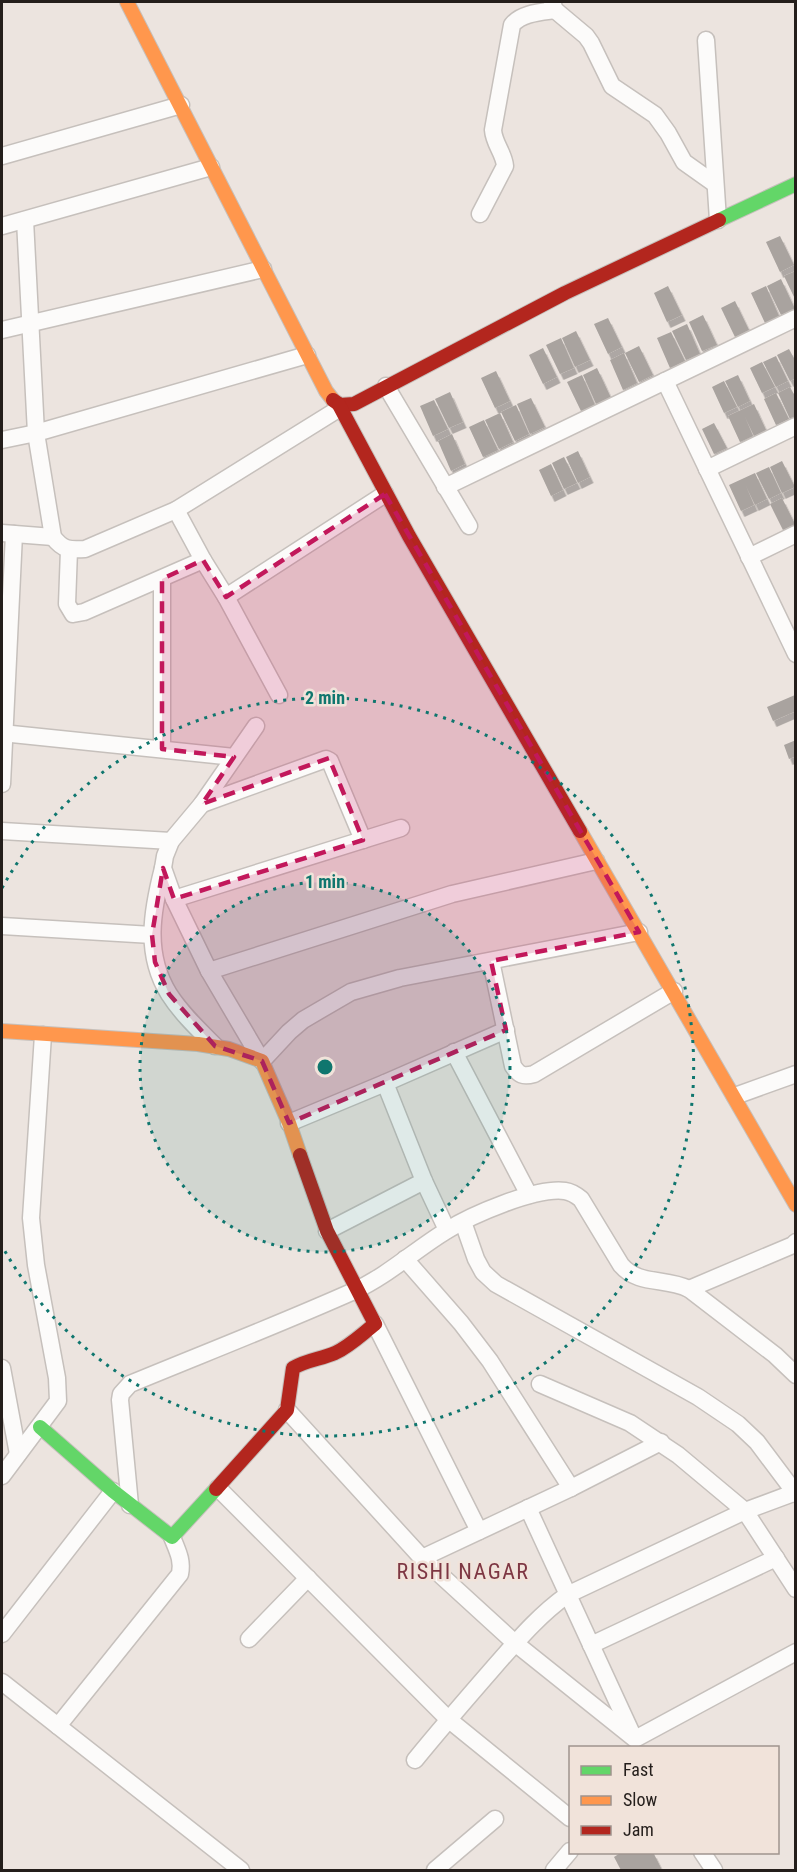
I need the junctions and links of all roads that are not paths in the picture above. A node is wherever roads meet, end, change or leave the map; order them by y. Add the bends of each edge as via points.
1 (127, 2) edge
2 (554, 6) edge
3 (706, 40) dead end
4 (181, 105) junction
5 (2, 156) edge
6 (210, 168) junction
7 (715, 184) junction
8 (795, 186) edge
9 (480, 214) dead end
10 (25, 220) junction
11 (718, 220) junction
12 (2, 226) edge
13 (263, 269) junction
14 (795, 318) edge
15 (29, 324) junction
16 (2, 330) edge
17 (307, 355) junction
18 (665, 381) junction
19 (386, 386) junction
20 (339, 407) junction
21 (795, 426) edge
22 (36, 433) junction
23 (2, 440) edge
24 (707, 469) junction
25 (446, 487) junction
26 (385, 494) junction
27 (176, 510) junction
28 (469, 526) dead end
29 (8, 533) edge
30 (795, 534) edge
31 (52, 537) junction
32 (69, 550) junction
33 (749, 557) junction
34 (202, 560) junction
35 (162, 579) junction
36 (226, 597) junction
37 (795, 654) edge
38 (279, 695) dead end
39 (256, 726) dead end
40 (2, 733) edge
41 (162, 749) junction
42 (234, 757) junction
43 (2, 784) edge
44 (202, 804) junction
45 (401, 828) dead end
46 (2, 831) edge
47 (363, 840) junction
48 (171, 841) junction
49 (596, 861) junction
50 (163, 868) junction
51 (174, 899) junction
52 (2, 926) edge
53 (639, 932) junction
54 (152, 935) junction
55 (491, 961) junction
56 (209, 971) junction
57 (674, 991) junction
58 (506, 1030) junction
59 (2, 1031) edge
60 (44, 1035) junction
61 (214, 1046) junction
62 (454, 1053) junction
63 (262, 1061) junction
64 (795, 1074) edge
65 (385, 1083) junction
66 (735, 1096) junction
67 (289, 1122) junction
68 (424, 1181) junction
69 (529, 1194) junction
70 (795, 1205) edge
71 (463, 1222) junction
72 (447, 1230) junction
73 (327, 1231) junction
74 (795, 1242) edge
75 (405, 1259) junction
76 (689, 1289) junction
77 (357, 1290) junction
78 (375, 1324) junction
79 (2, 1368) edge
80 (795, 1375) edge
81 (540, 1384) dead end
82 (287, 1410) junction
83 (40, 1426) junction
84 (661, 1442) junction
85 (18, 1454) junction
86 (2, 1476) edge
87 (218, 1488) junction
88 (571, 1488) junction
89 (113, 1491) junction
90 (795, 1493) edge
91 (130, 1505) junction
92 (528, 1508) junction
93 (745, 1511) junction
94 (479, 1531) junction
95 (172, 1537) junction
96 (422, 1558) junction
97 (776, 1558) junction
98 (308, 1578) junction
99 (795, 1589) edge
100 (567, 1595) junction
101 (2, 1634) edge
102 (249, 1640) dead end
103 (515, 1644) junction
104 (591, 1645) junction
105 (795, 1652) edge
106 (2, 1682) edge
107 (448, 1719) junction
108 (58, 1726) junction
109 (637, 1743) edge
110 (415, 1760) dead end
111 (569, 1817) edge
112 (495, 1819) dead end
113 (569, 1852) edge
114 (703, 1854) edge
115 (241, 1870) edge
116 (435, 1870) edge
117 (554, 1870) edge
118 (714, 1870) edge

1 - 4 street
2 - 7 street via 586,36 612,86 655,116 684,162
2 - 9 street via 512,25 493,130 506,166
3 - 7 street
4 - 5 street
4 - 6 street
6 - 10 street
6 - 13 street
7 - 11 street
8 - 11 street
10 - 12 street
10 - 15 street
11 - 19 street via 565,293
13 - 15 street
13 - 17 street
14 - 18 street
15 - 16 street
15 - 22 street
17 - 20 street via 332,402
17 - 22 street
18 - 24 street
18 - 25 street
19 - 20 street via 354,404
19 - 25 street
20 - 26 street
20 - 27 street
21 - 24 street
22 - 23 street
22 - 31 street
24 - 33 street
25 - 28 street
26 - 36 street
26 - 49 street
27 - 32 street via 85,549
27 - 34 street
29 - 31 street
29 - 40 street
30 - 33 street
31 - 32 street
32 - 35 street via 67,604 73,614
33 - 37 street
34 - 35 street
34 - 36 street
35 - 41 street
36 - 38 street
39 - 42 street
40 - 41 street
40 - 43 street
41 - 42 street
42 - 44 street
44 - 47 street via 326,759
44 - 48 street
45 - 47 street
46 - 48 street
47 - 51 street
48 - 50 street
49 - 53 street
49 - 56 street via 452,894
50 - 51 street
50 - 54 street
51 - 56 street
52 - 54 street
53 - 55 street
53 - 57 street
54 - 61 street via 155,962 169,994
55 - 58 street
55 - 63 street via 400,978 351,992 303,1020
56 - 63 street
57 - 58 street via 526,1077 513,1066
57 - 66 street
58 - 62 street
59 - 60 street
60 - 61 street
60 - 83 street via 31,1218 59,1390 58,1401
61 - 63 street
62 - 65 street
62 - 69 street
63 - 67 street
64 - 66 street
65 - 67 street
65 - 68 street
66 - 70 street
67 - 73 street
68 - 72 street
68 - 73 street
69 - 71 street
69 - 76 street via 564,1190 573,1193 581,1199 628,1274
71 - 72 street
71 - 90 street via 476,1259 496,1284 720,1410 757,1442
72 - 75 street
73 - 77 street
74 - 76 street
75 - 77 street
75 - 88 street via 490,1361
76 - 80 street
77 - 78 street
77 - 91 street via 125,1388 120,1401
78 - 82 street via 346,1347 295,1366
78 - 94 street
79 - 85 street
81 - 84 street via 630,1423
82 - 87 street
82 - 96 street
83 - 85 street
83 - 89 street
84 - 88 street
84 - 93 street
85 - 86 street
87 - 95 street
87 - 98 street
88 - 92 street
89 - 91 street
89 - 101 street
90 - 93 street
91 - 95 street
92 - 94 street
92 - 100 street
93 - 97 street
93 - 100 street
94 - 96 street
95 - 108 street via 181,1558 180,1574
96 - 103 street
97 - 99 street
97 - 104 street
98 - 102 street
98 - 107 street
100 - 103 street
100 - 104 street
103 - 107 street
103 - 109 street
104 - 109 street
105 - 109 street
106 - 108 street
107 - 110 street
107 - 111 street
108 - 115 street
112 - 116 street
113 - 117 street
114 - 118 street

